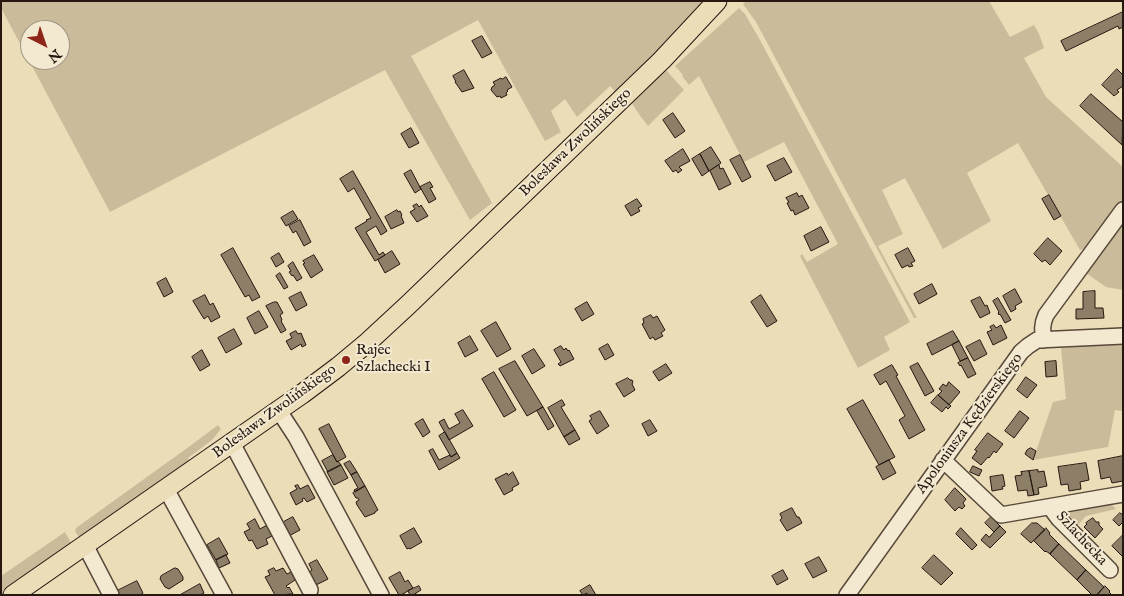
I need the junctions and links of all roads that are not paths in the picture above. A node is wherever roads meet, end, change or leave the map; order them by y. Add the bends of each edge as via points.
1 (717, 1) edge
2 (732, 1) edge
3 (666, 57) junction
4 (1123, 210) edge
5 (1123, 336) edge
6 (1044, 340) junction
7 (278, 411) junction
8 (232, 443) junction
9 (943, 460) junction
10 (166, 489) junction
11 (1123, 494) edge
12 (1053, 507) junction
13 (85, 545) junction
14 (1110, 570) dead end
15 (310, 590) dead end
16 (13, 595) edge
17 (111, 595) edge
18 (224, 595) edge
19 (381, 595) edge
20 (847, 595) edge

1 - 3 main road, Bolesława Zwolińskiego
2 - 3 main road, Bolesława Zwolińskiego
3 - 7 main road, Bolesława Zwolińskiego via 382,329 338,367
4 - 6 street via 1046,315 1042,324
5 - 6 street
6 - 9 street, Apoloniusza Kędzierskiego via 1037,340 1021,352
7 - 8 main road, Bolesława Zwolińskiego
7 - 19 street via 296,437
8 - 10 main road, Bolesława Zwolińskiego
8 - 15 street
9 - 12 street, Szlachecka via 1001,515
9 - 20 street, Apoloniusza Kędzierskiego
10 - 13 main road, Bolesława Zwolińskiego
10 - 18 street
11 - 12 street, Szlachecka
12 - 14 street, Szlachecka via 1059,519
13 - 16 main road, Bolesława Zwolińskiego
13 - 17 street

